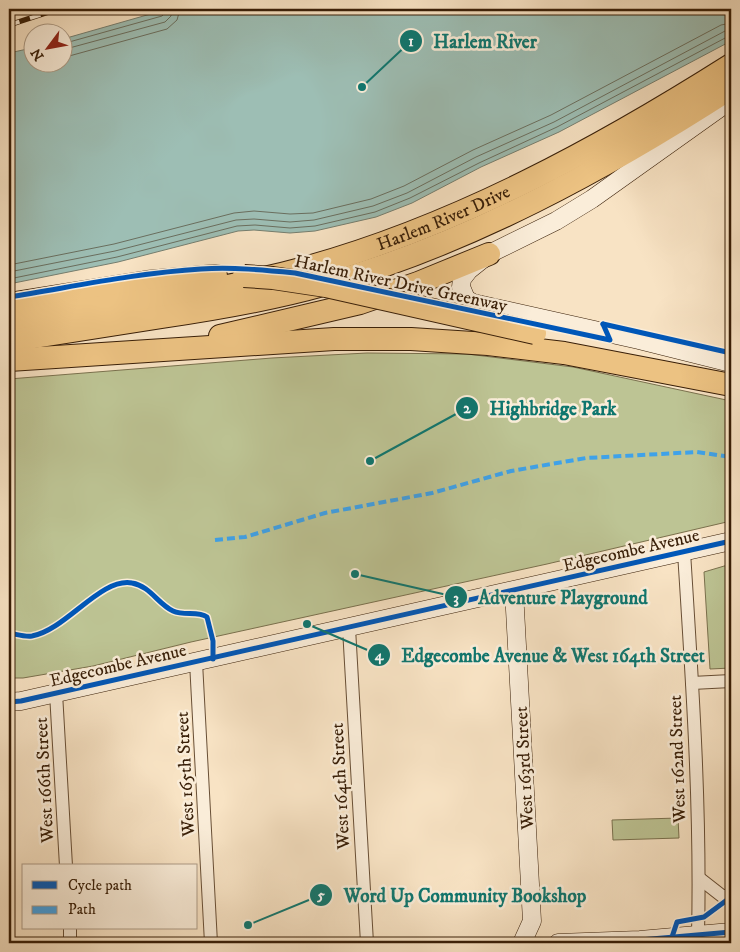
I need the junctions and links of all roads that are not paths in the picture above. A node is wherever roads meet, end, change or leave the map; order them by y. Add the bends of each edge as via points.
1 (731, 65) edge
2 (731, 88) edge
3 (731, 100) edge
4 (490, 254) junction
5 (10, 309) edge
6 (9, 341) edge
7 (148, 352) junction
8 (9, 360) edge
9 (731, 363) edge
10 (731, 371) edge
11 (731, 385) edge
12 (731, 541) edge
13 (684, 552) junction
14 (514, 590) junction
15 (349, 628) junction
16 (196, 662) junction
17 (731, 681) edge
18 (692, 683) junction
19 (56, 693) junction
20 (9, 702) edge
21 (66, 864) edge
22 (699, 878) junction
23 (731, 896) edge
24 (70, 930) edge
25 (731, 932) edge
26 (698, 939) edge
27 (70, 943) edge
28 (211, 943) edge
29 (367, 943) edge
30 (522, 943) edge
31 (558, 943) edge

1 - 5 highway, Harlem River Drive via 635,123 516,186 369,248 305,268 224,287
2 - 6 highway, Harlem River Drive via 594,170 512,212 387,265 283,296
3 - 4 street via 574,211
4 - 7 highway via 360,303
4 - 9 street via 462,279 462,292 470,301
5 - 10 highway, bridge via 168,279 273,278 326,286 535,333
7 - 8 highway
7 - 11 highway via 334,339 449,340 590,358
12 - 13 street, Edgecombe Avenue
13 - 14 street, Edgecombe Avenue
13 - 18 street, West 162nd Street
14 - 15 street, Edgecombe Avenue
14 - 30 street, West 163rd Street via 532,921
15 - 16 street, Edgecombe Avenue
15 - 29 street, West 164th Street
16 - 19 street, Edgecombe Avenue
16 - 28 street, West 165th Street
17 - 18 street
18 - 22 street, West 162nd Street
19 - 20 street, Edgecombe Avenue
19 - 21 street, West 166th Street
22 - 23 street via 722,896
22 - 26 street, West 162nd Street
24 - 27 street
25 - 26 street
26 - 31 street

